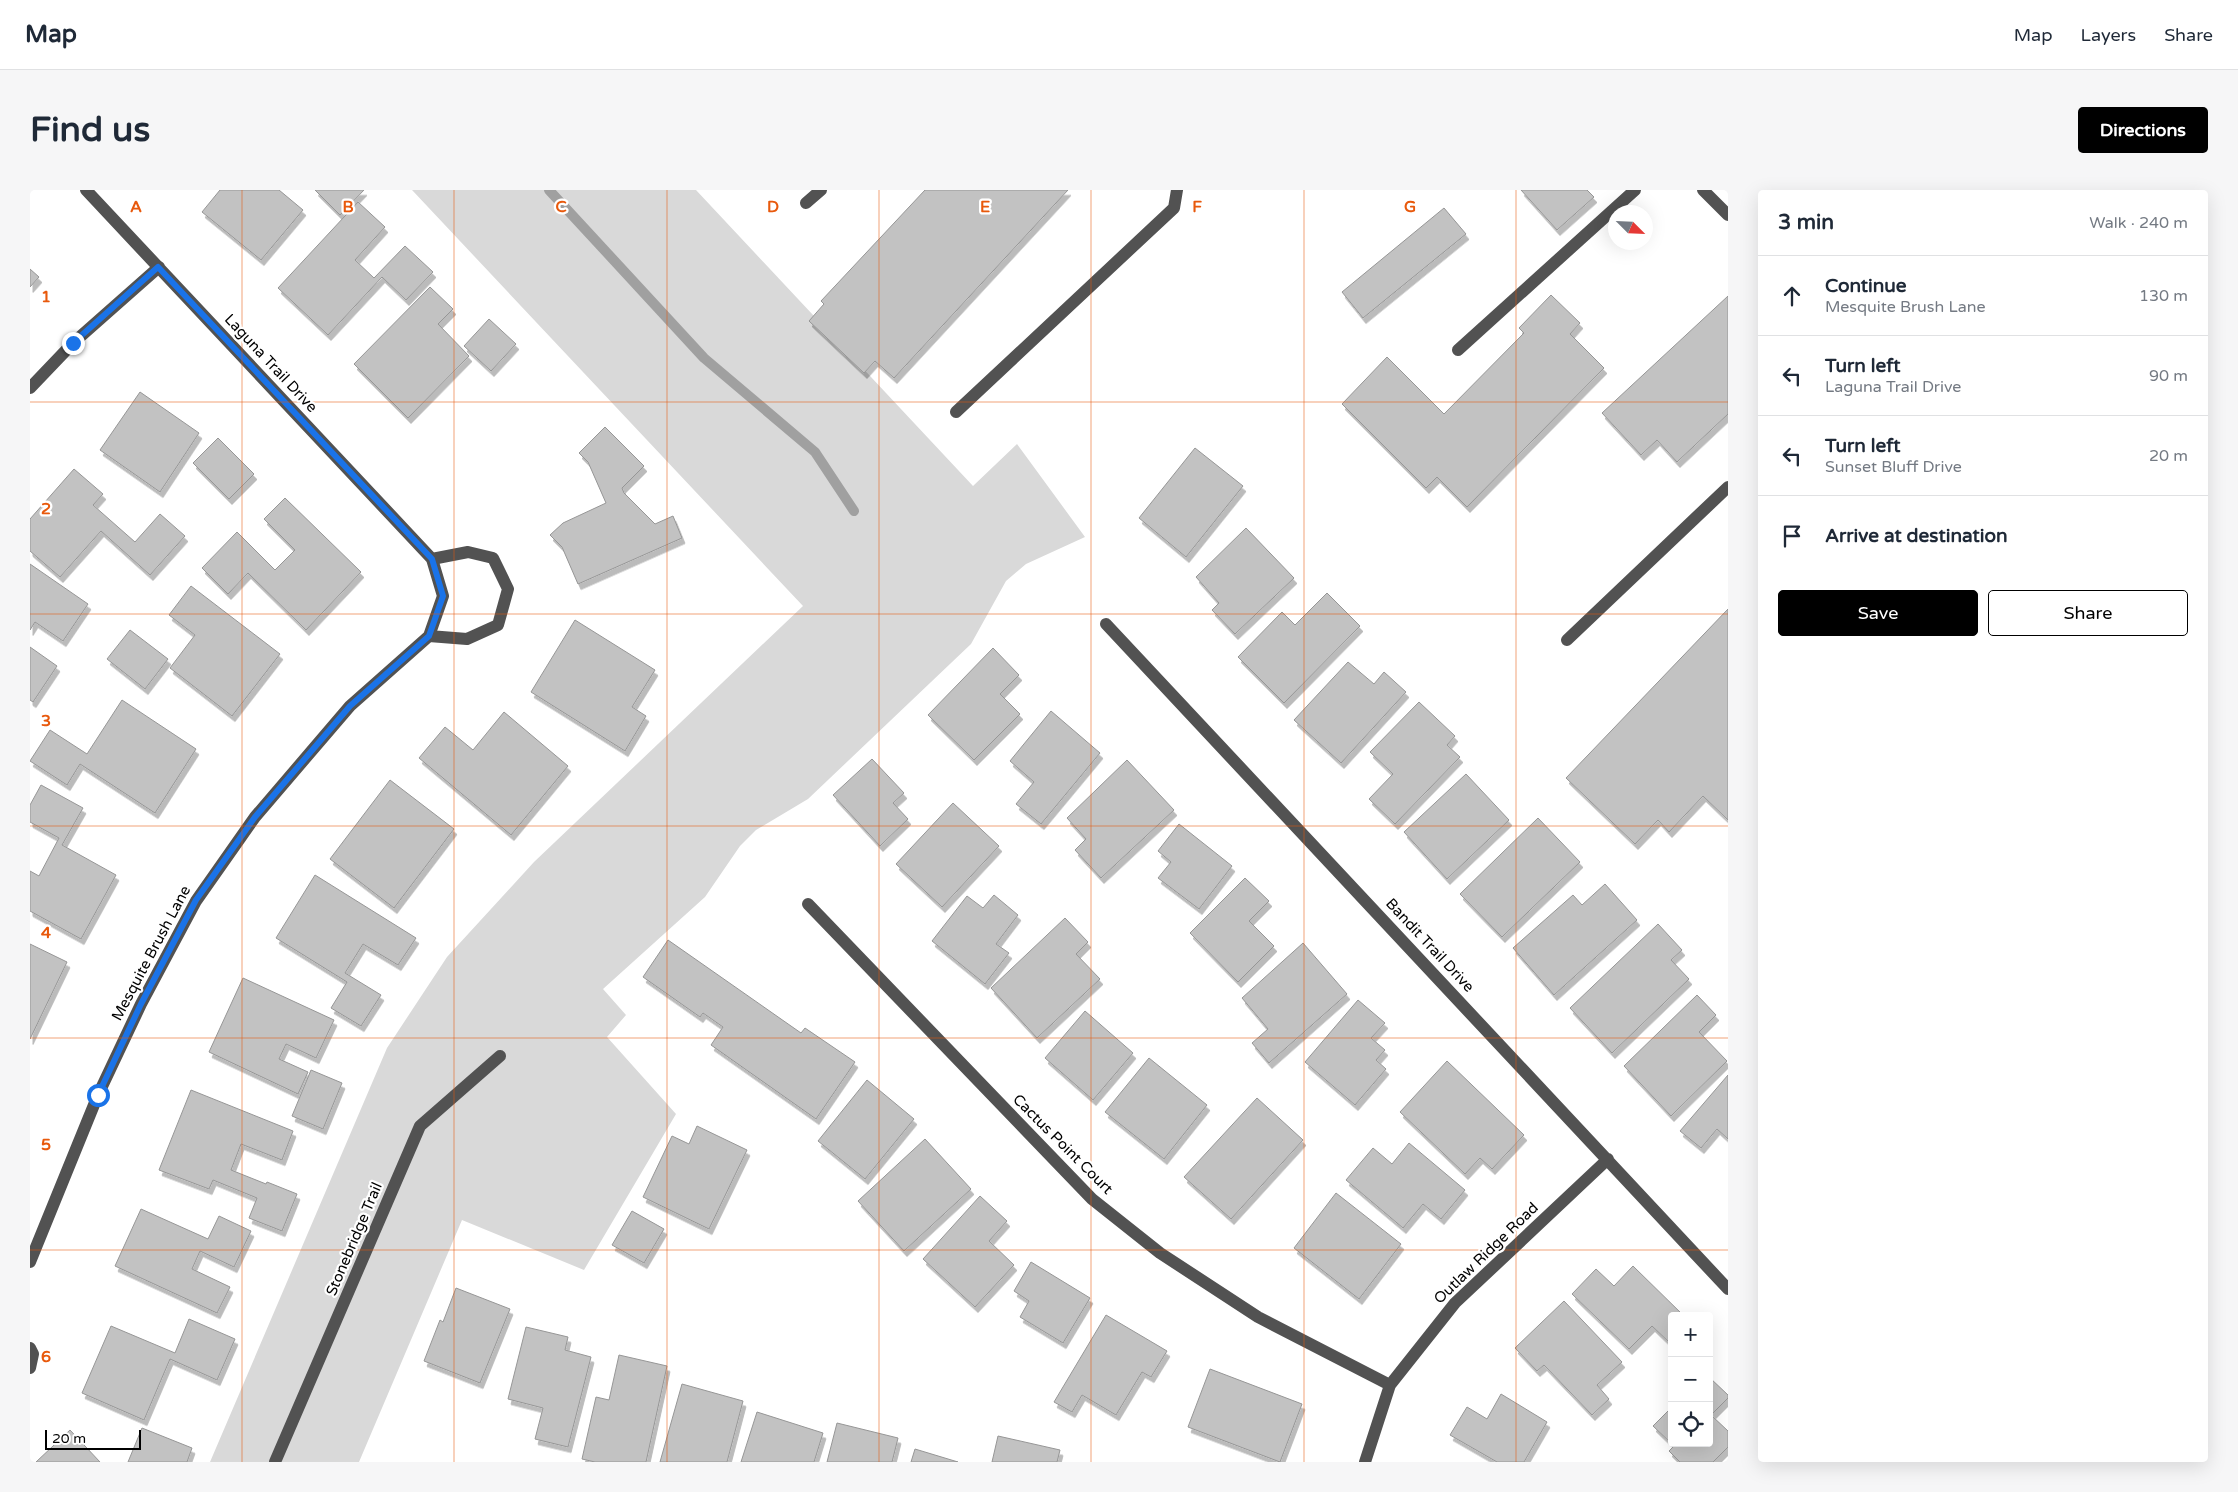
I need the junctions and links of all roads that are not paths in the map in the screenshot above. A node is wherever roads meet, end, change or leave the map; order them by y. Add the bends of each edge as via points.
1 (86, 190) edge
2 (821, 190) edge
3 (1176, 190) edge
4 (1635, 190) edge
5 (1704, 190) edge
6 (806, 203) dead end
7 (1728, 215) edge
8 (158, 267) junction
9 (1458, 350) dead end
10 (30, 388) edge
11 (956, 412) dead end
12 (1728, 487) edge
13 (432, 559) junction
14 (443, 596) joint
15 (1106, 624) dead end
16 (429, 636) junction
17 (1567, 640) dead end
18 (808, 904) dead end
19 (500, 1056) dead end
20 (1608, 1159) junction
21 (30, 1262) edge
22 (1728, 1290) edge
23 (30, 1348) edge
24 (30, 1368) edge
25 (1390, 1386) junction
26 (275, 1462) edge
27 (1365, 1462) edge

1 - 8 street, Laguna Trail Drive
2 - 6 street
3 - 11 street via 1174,208
4 - 9 street
5 - 7 street
8 - 10 street via 73,343
8 - 13 street, Laguna Trail Drive
12 - 17 street
13 - 14 street, Laguna Trail Drive
13 - 16 street via 468,552 493,558 508,589 498,625 467,639
14 - 16 street, Mesquite Brush Lane
15 - 20 street, Bandit Trail Drive
16 - 21 street, Mesquite Brush Lane via 350,706 255,817 196,900 98,1095
18 - 25 street, Cactus Point Court via 1092,1199 1160,1253 1258,1317
19 - 26 street, Stonebridge Trail via 420,1126
20 - 22 street, Bandit Trail Drive
20 - 25 street, Outlaw Ridge Road via 1455,1303
23 - 24 street via 33,1354
25 - 27 street, Outlaw Ridge Road

